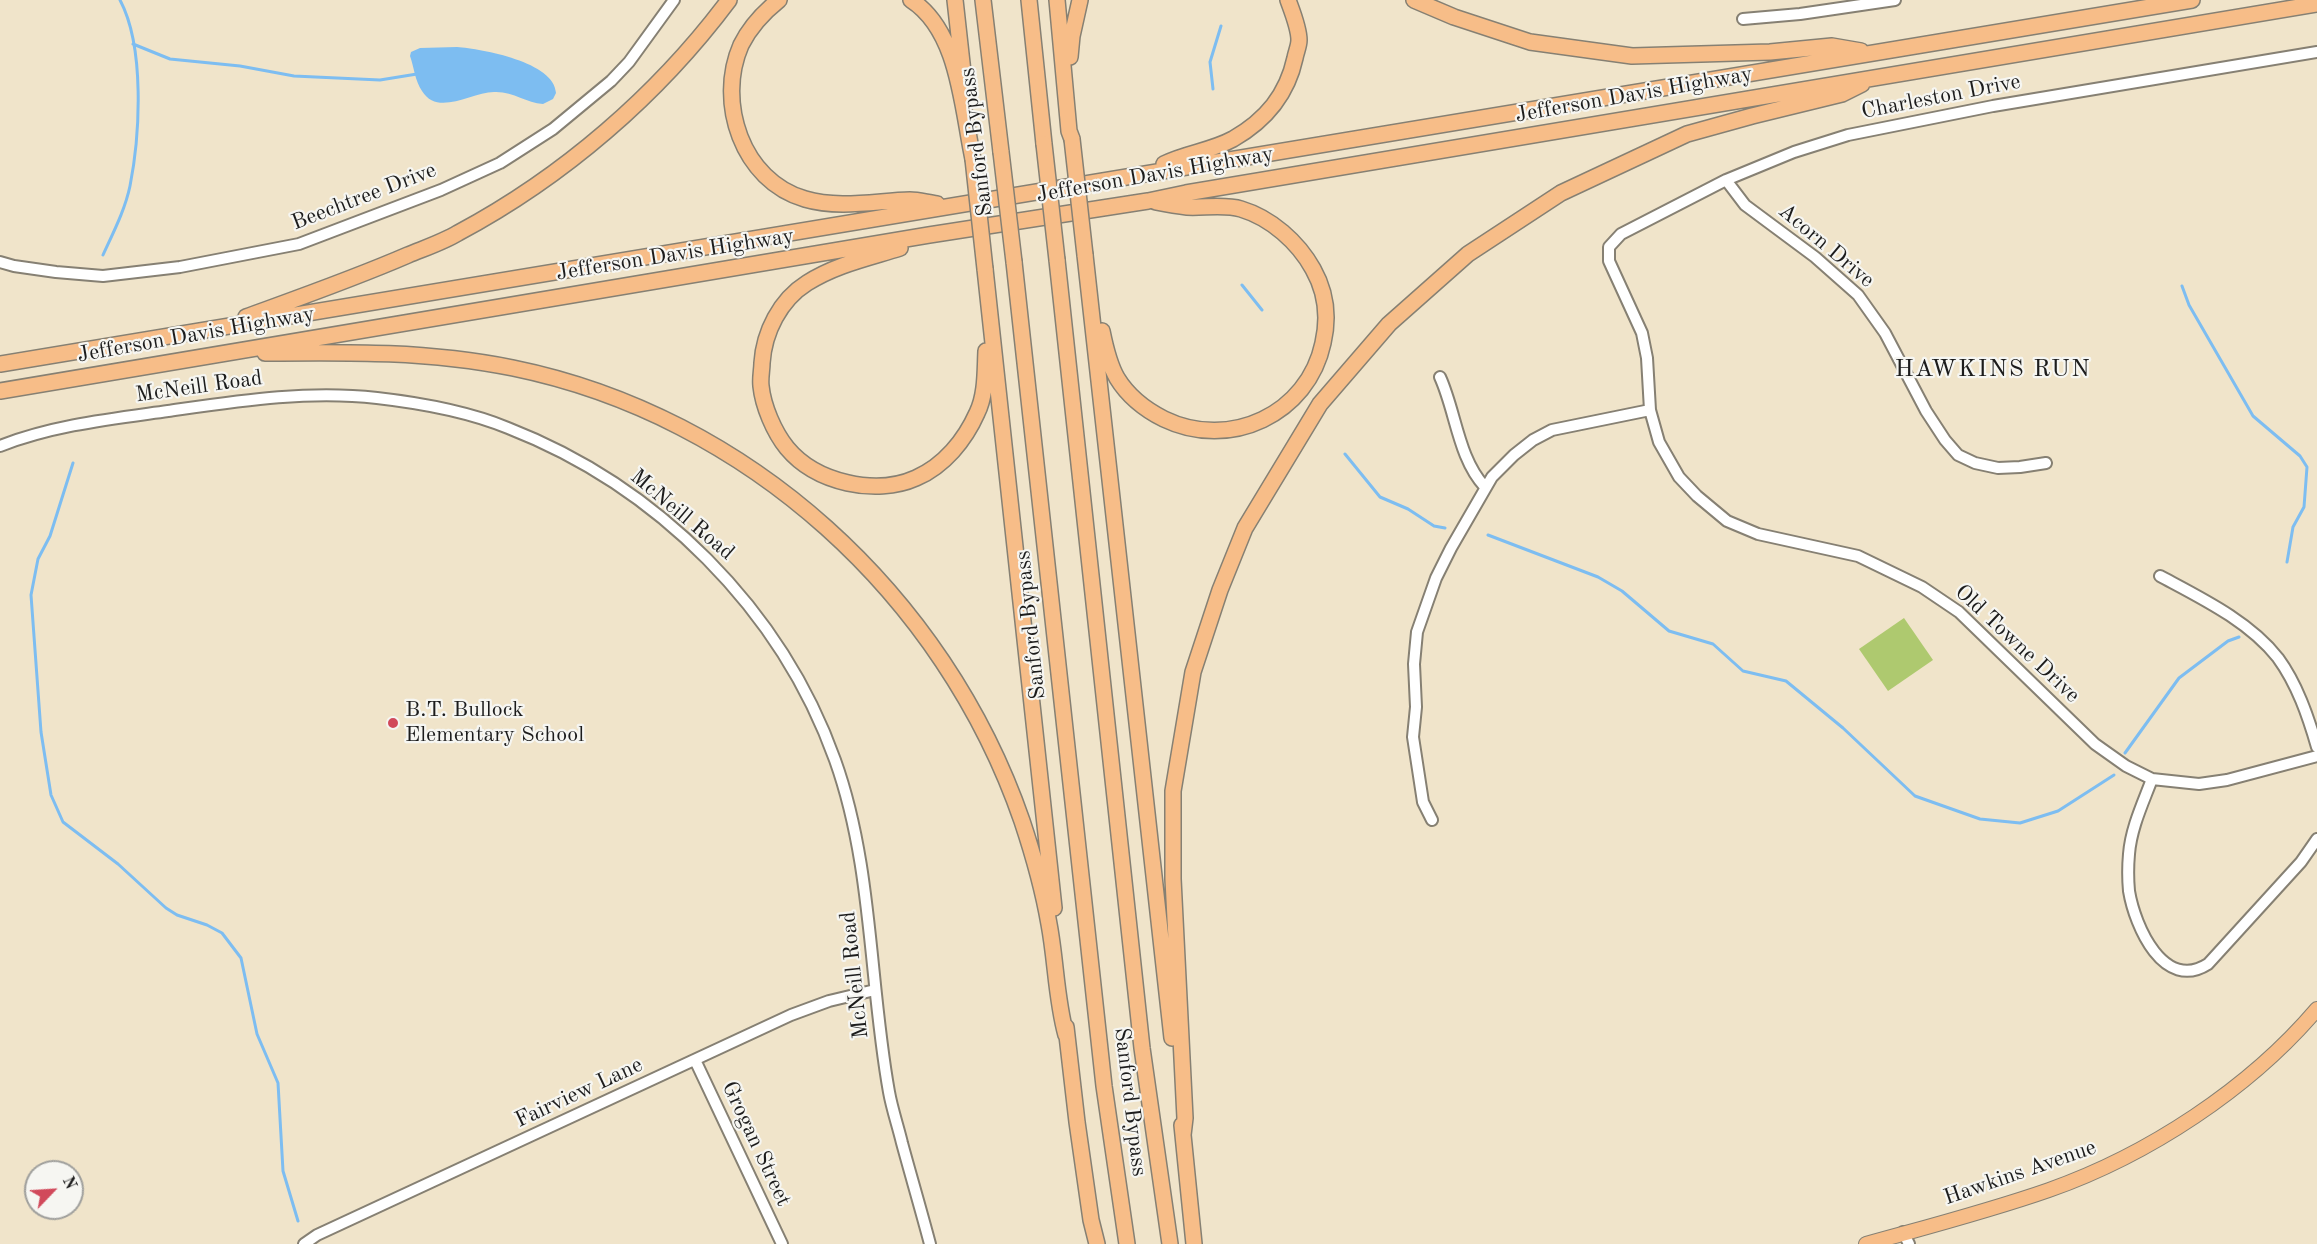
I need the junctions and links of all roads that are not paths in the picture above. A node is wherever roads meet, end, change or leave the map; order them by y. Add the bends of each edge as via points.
1 (674, 0) edge
2 (729, 0) edge
3 (779, 0) edge
4 (911, 0) edge
5 (955, 0) edge
6 (983, 0) edge
7 (1029, 0) edge
8 (1058, 0) edge
9 (1080, 0) edge
10 (1288, 0) edge
11 (1414, 0) edge
12 (1895, 0) edge
13 (2192, 0) edge
14 (2317, 4) edge
15 (1743, 19) dead end
16 (2317, 52) edge
17 (1876, 53) junction
18 (1873, 78) junction
19 (1071, 135) junction
20 (973, 159) junction
21 (1148, 173) junction
22 (1726, 180) junction
23 (1148, 201) junction
24 (952, 206) junction
25 (929, 235) junction
26 (1085, 255) junction
27 (1609, 261) joint
28 (0, 262) edge
29 (985, 274) junction
30 (208, 330) junction
31 (217, 353) junction
32 (0, 364) edge
33 (1440, 377) dead end
34 (0, 391) edge
35 (1650, 410) junction
36 (0, 446) edge
37 (2046, 463) dead end
38 (1485, 487) junction
39 (2160, 576) dead end
40 (2317, 747) edge
41 (2317, 756) edge
42 (2152, 779) junction
43 (1432, 820) dead end
44 (2317, 840) edge
45 (875, 990) junction
46 (2317, 1009) edge
47 (1066, 1035) junction
48 (695, 1060) junction
49 (1183, 1135) junction
50 (1906, 1238) edge
51 (304, 1244) edge
52 (782, 1244) edge
53 (930, 1244) edge
54 (1097, 1244) edge
55 (1127, 1244) edge
56 (1170, 1244) edge
57 (1194, 1244) edge
58 (1866, 1244) edge

1 - 28 street, Beechtree Drive via 629,62 553,129 500,163 441,190 299,244 180,267 103,276
2 - 30 highway via 639,102 572,159 518,198 457,234 373,270
3 - 24 highway via 763,12 750,30 734,68 733,112 749,158 786,191 805,199 856,205 912,200
4 - 20 highway via 946,43 954,64
5 - 20 highway
6 - 55 highway, Sanford Bypass, bridge via 1104,1086
7 - 56 highway, Sanford Bypass, bridge via 1141,1036
8 - 19 highway
9 - 19 highway via 1072,36
10 - 21 highway via 1299,39 1291,79 1276,104 1233,139
11 - 17 highway via 1530,42 1632,56 1832,46
12 - 15 street
13 - 17 highway, Jefferson Davis Highway
14 - 18 highway, Jefferson Davis Highway
16 - 22 street, Charleston Drive via 1993,106 1848,135
17 - 21 highway, Jefferson Davis Highway
18 - 23 highway, Jefferson Davis Highway
18 - 49 highway via 1842,94 1687,134 1561,193 1468,255 1389,324 1320,404 1245,528 1193,672 1173,791
19 - 26 highway, bridge
20 - 29 highway, bridge
21 - 24 highway, Jefferson Davis Highway
22 - 27 street, Charleston Drive via 1621,234 1609,247
22 - 37 street, Acorn Drive via 1745,206 1815,257 1858,295 1885,333 1926,411 1959,455 1998,468
23 - 25 highway, Jefferson Davis Highway
23 - 26 highway via 1240,209 1290,237 1308,260 1319,280 1326,307 1326,331 1314,372 1288,404 1273,416 1233,430 1186,428 1149,412 1118,378 1104,345
24 - 30 highway, Jefferson Davis Highway
25 - 29 highway via 832,269 805,284 772,321 763,350 761,386 771,422 787,448 810,467 838,480 890,486 917,478 942,463 963,440 978,411 985,378
25 - 31 highway, Jefferson Davis Highway
26 - 49 highway
27 - 35 street, Old Towne Drive via 1642,333
29 - 47 highway via 1067,1015
30 - 32 highway, Jefferson Davis Highway
31 - 34 highway, Jefferson Davis Highway
31 - 47 highway via 411,354 474,361 550,377 626,402 672,424 737,461 795,501 890,591 958,684 993,750 1021,820 1041,887
33 - 38 street via 1467,459
35 - 38 street via 1552,430 1514,454
35 - 42 street, Old Towne Drive via 1659,442 1679,477 1727,521 1758,534 1858,556 1922,587 1959,612 2095,744
36 - 45 street, McNeill Road via 70,426 263,397 321,394 441,407 507,427 564,453 621,487 697,548 736,589 763,624 806,695 849,804 863,874
38 - 43 street via 1436,578 1417,632 1413,737 1423,802
39 - 40 street via 2256,635 2278,658 2306,711
41 - 42 street, Old Towne Drive via 2199,784
42 - 44 street via 2129,852 2129,891 2140,927 2154,951 2166,965 2185,973 2208,964
45 - 48 street, Fairview Lane via 791,1015
45 - 53 street, McNeill Road via 890,1096
46 - 50 main road, Hawkins Avenue via 2260,1067 2176,1128 2114,1162 2050,1190
47 - 54 highway
48 - 51 street, Fairview Lane
48 - 52 street, Grogan Street
49 - 57 highway
50 - 58 main road, Hawkins Avenue

